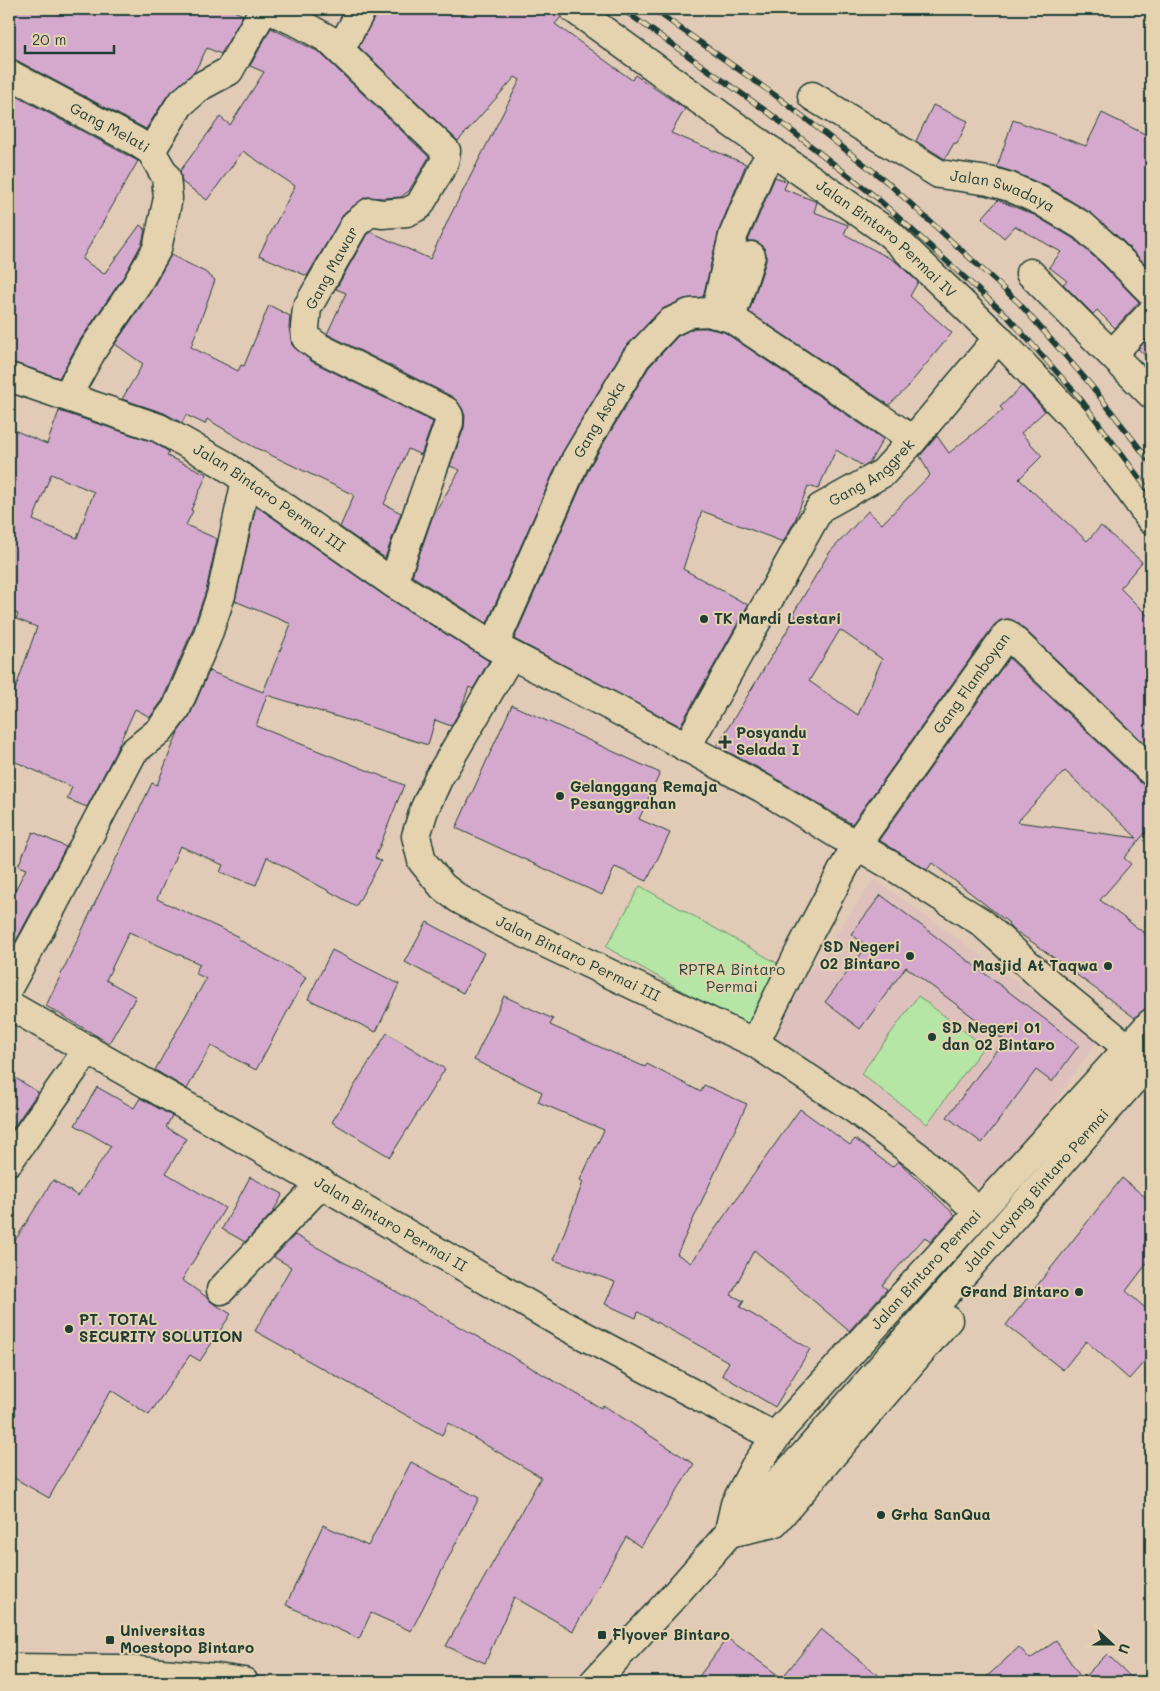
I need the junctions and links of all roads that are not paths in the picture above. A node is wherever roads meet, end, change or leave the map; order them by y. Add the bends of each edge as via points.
1 (266, 9) edge
2 (362, 9) edge
3 (574, 9) edge
4 (340, 50) junction
5 (9, 74) edge
6 (812, 96) dead end
7 (151, 151) junction
8 (773, 152) junction
9 (750, 256) dead end
10 (1030, 273) dead end
11 (1151, 292) edge
12 (1151, 313) edge
13 (723, 316) junction
14 (998, 338) junction
15 (1112, 354) junction
16 (9, 376) edge
17 (1151, 394) edge
18 (67, 396) junction
19 (913, 440) junction
20 (246, 480) junction
21 (1151, 520) edge
22 (393, 583) junction
23 (502, 651) junction
24 (686, 748) junction
25 (1151, 770) edge
26 (856, 845) junction
27 (9, 986) edge
28 (9, 1005) edge
29 (1151, 1023) edge
30 (755, 1043) junction
31 (1130, 1047) edge
32 (88, 1049) junction
33 (1151, 1088) edge
34 (9, 1161) edge
35 (322, 1184) junction
36 (978, 1212) junction
37 (221, 1290) dead end
38 (775, 1437) junction
39 (804, 1455) joint
40 (729, 1533) junction
41 (9, 1668) edge
42 (244, 1682) edge
43 (594, 1682) edge

1 - 4 street via 301,24
1 - 7 street via 230,71 201,86 180,104
2 - 4 street
3 - 8 street, Jalan Bintaro Permai IV
4 - 22 street, Gang Mawar via 446,151 444,163 419,206 407,212 370,212 355,224 307,308 306,338 446,411 449,416
5 - 7 street, Gang Melati
6 - 11 street, Jalan Swadaya via 939,174 1010,187 1041,201 1083,226
7 - 18 street, Gang Melati via 166,177 168,198 157,249
8 - 13 street via 761,170 732,236
8 - 14 street, Jalan Bintaro Permai IV via 890,234
9 - 13 street
10 - 15 street
12 - 15 street
13 - 19 street
13 - 23 street, Gang Asoka via 708,312 690,314 669,323 636,358 576,458
14 - 19 street, Gang Anggrek
14 - 21 street, Jalan Bintaro Permai IV via 1077,422
15 - 17 street
16 - 18 street, Jalan Bintaro Permai III
18 - 20 street, Jalan Bintaro Permai III via 159,428
19 - 24 street, Gang Anggrek via 883,473 820,508
20 - 22 street, Jalan Bintaro Permai III
20 - 27 street via 219,602 176,709 160,730 133,752
22 - 23 street, Jalan Bintaro Permai III
23 - 24 street, Jalan Bintaro Permai III
23 - 30 street, Jalan Bintaro Permai III via 424,810 416,836 422,861 443,887 497,920
24 - 26 street, Jalan Bintaro Permai III via 762,788
25 - 26 street, Gang Flamboyan via 1007,634
26 - 30 street
26 - 31 street, Jalan Bintaro Permai III via 981,922 1052,986
28 - 32 street, Jalan Bintaro Permai II
29 - 31 street, Jalan Bintaro Permai
30 - 36 street, Jalan Bintaro Permai III via 856,1110 921,1159
31 - 36 street, Jalan Bintaro Permai
31 - 39 street, Jalan Layang Bintaro Permai
32 - 34 street
32 - 35 street, Jalan Bintaro Permai II
33 - 40 street via 774,1523
35 - 37 street
35 - 38 street, Jalan Bintaro Permai II via 562,1324
36 - 38 street, Jalan Bintaro Permai
38 - 40 street, Jalan Bintaro Permai via 735,1504
39 - 40 street, Jalan Bintaro Permai
40 - 43 street, Jalan Bintaro Permai
41 - 42 street via 117,1668

